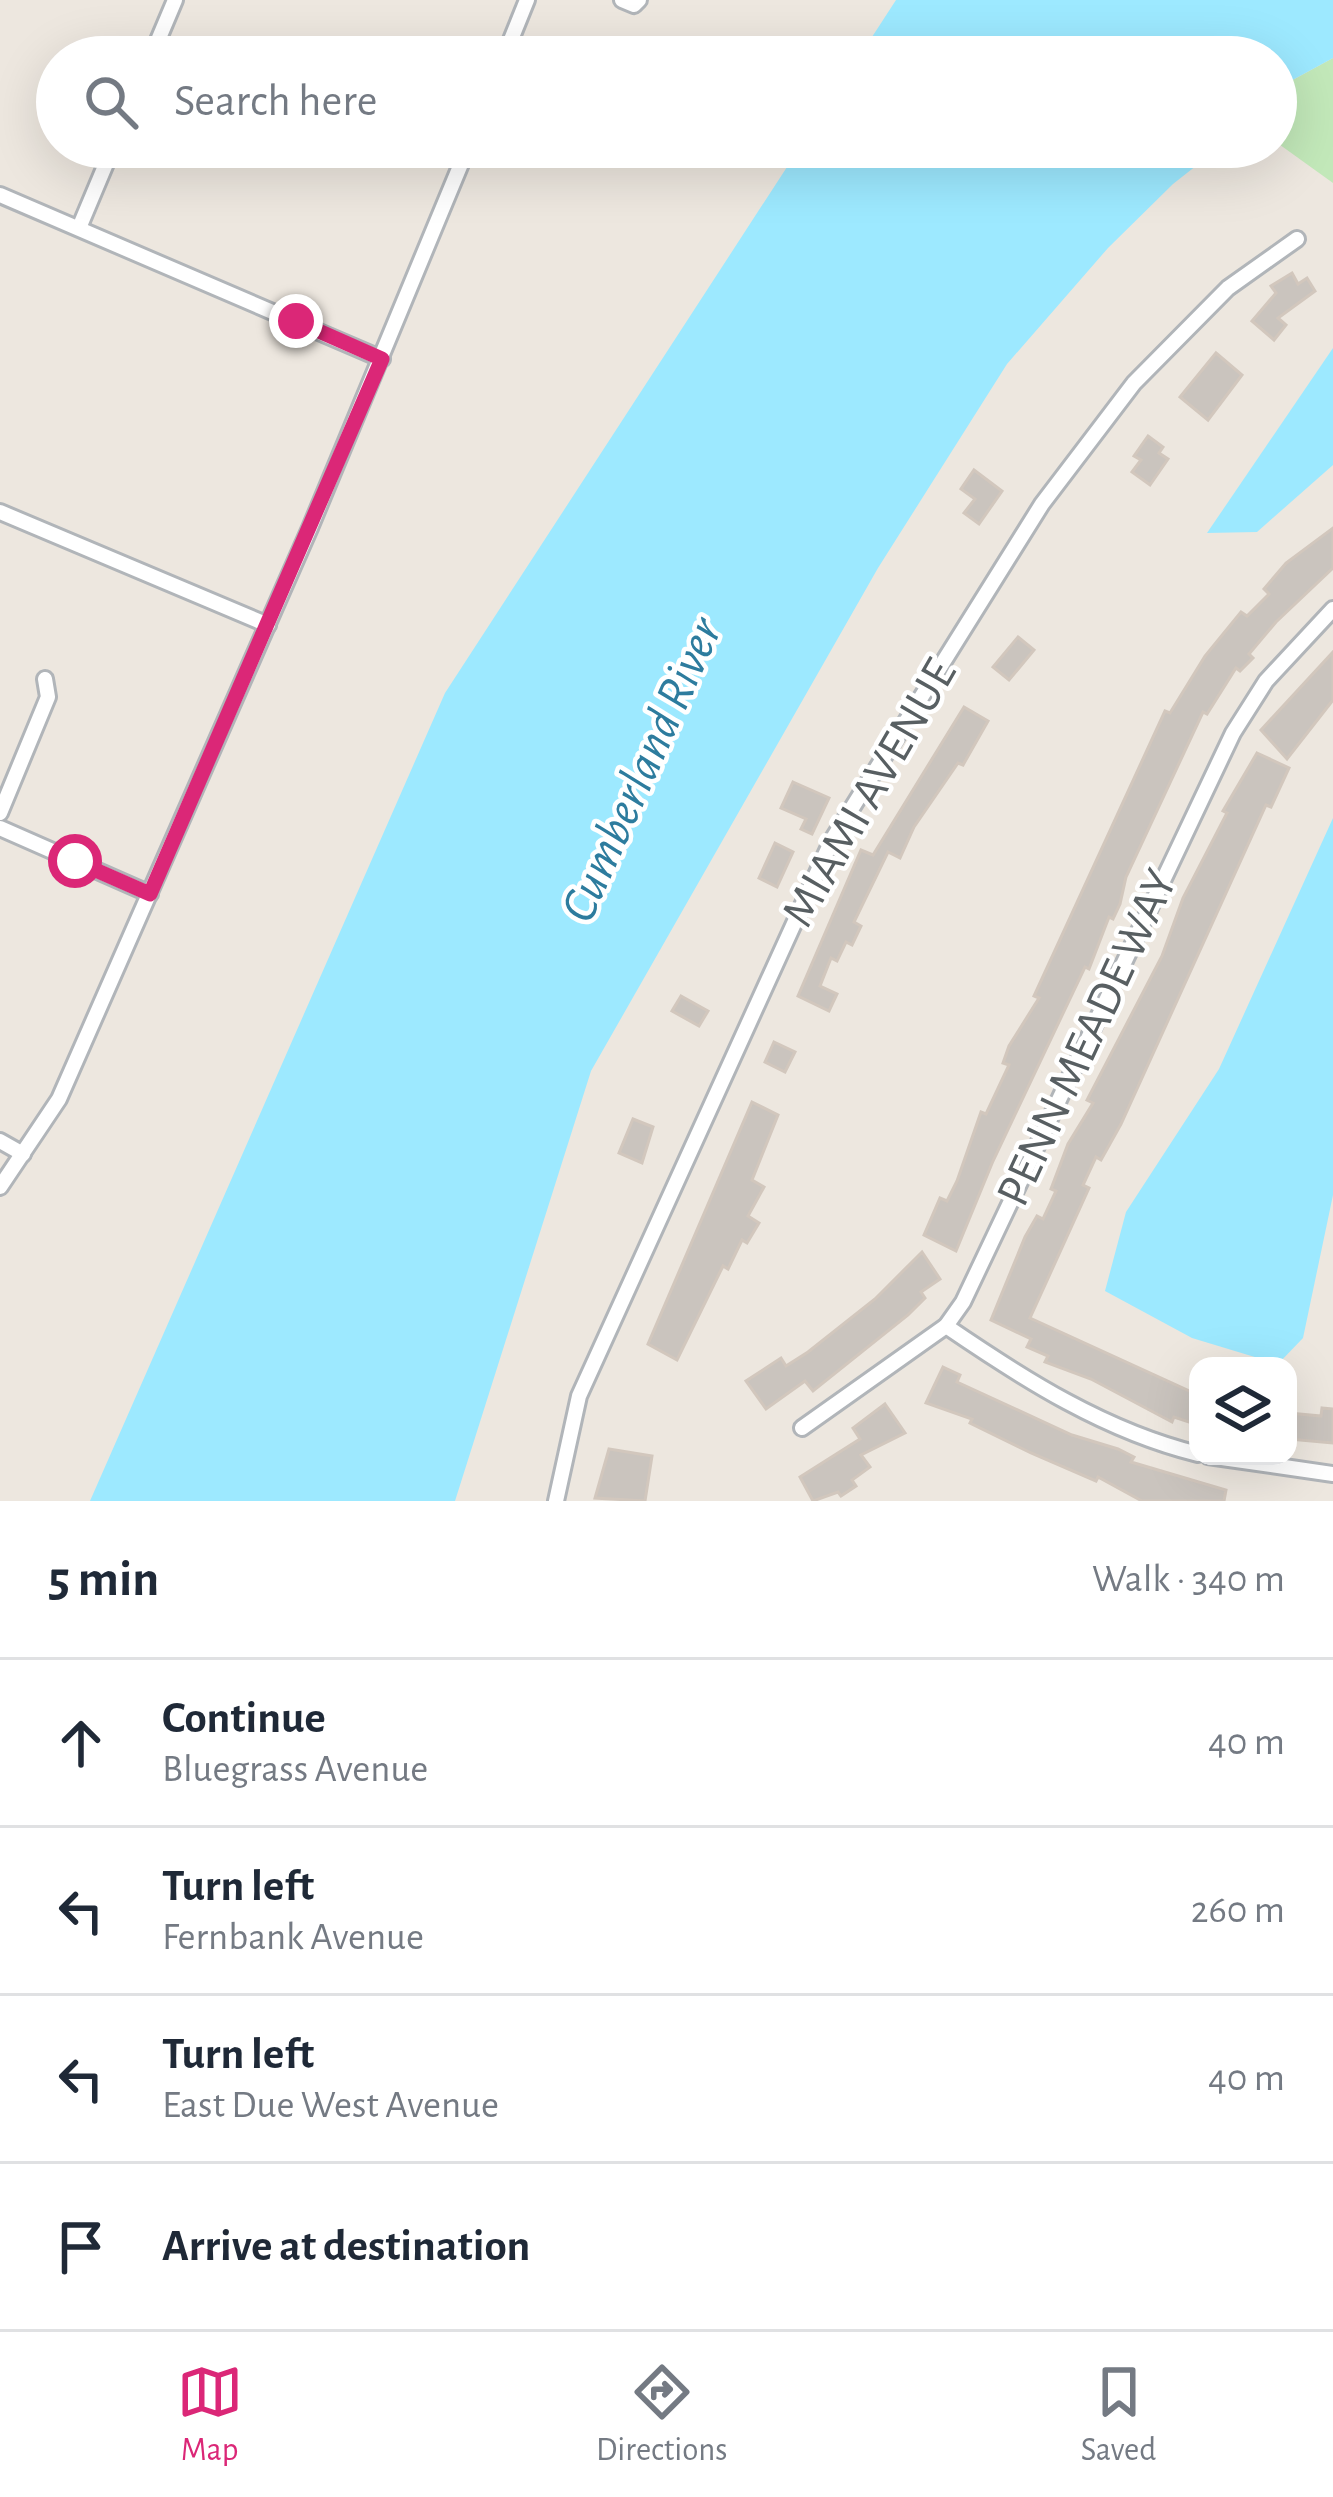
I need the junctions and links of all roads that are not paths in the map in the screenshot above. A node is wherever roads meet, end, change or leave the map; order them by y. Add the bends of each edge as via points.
1 (175, 0) edge
2 (527, 0) edge
3 (160, 36) edge
4 (512, 36) edge
5 (104, 168) edge
6 (459, 168) edge
7 (0, 195) edge
8 (79, 228) junction
9 (1297, 239) dead end
10 (382, 359) junction
11 (0, 512) edge
12 (1333, 609) edge
13 (268, 625) junction
14 (45, 679) dead end
15 (0, 813) edge
16 (0, 828) edge
17 (150, 894) junction
18 (0, 1141) edge
19 (23, 1154) junction
20 (0, 1187) edge
21 (946, 1326) junction
22 (802, 1428) dead end
23 (1189, 1452) edge
24 (1270, 1465) edge
25 (1333, 1474) edge
26 (556, 1501) edge

1 - 3 street
2 - 4 street
5 - 8 street
6 - 10 street
7 - 8 street
8 - 10 street
9 - 26 street, MIAMI AVENUE via 1228,288 1121,400 1042,505 832,839 579,1396
10 - 13 street
11 - 13 street
12 - 21 street, PENN MEADE WAY via 1266,681 1232,734
13 - 17 street
14 - 15 street via 48,697
16 - 17 street
17 - 19 street via 76,1061
18 - 19 street
19 - 20 street
21 - 22 street, PENN MEADE WAY
21 - 23 street via 1022,1378 1141,1439
24 - 25 street

